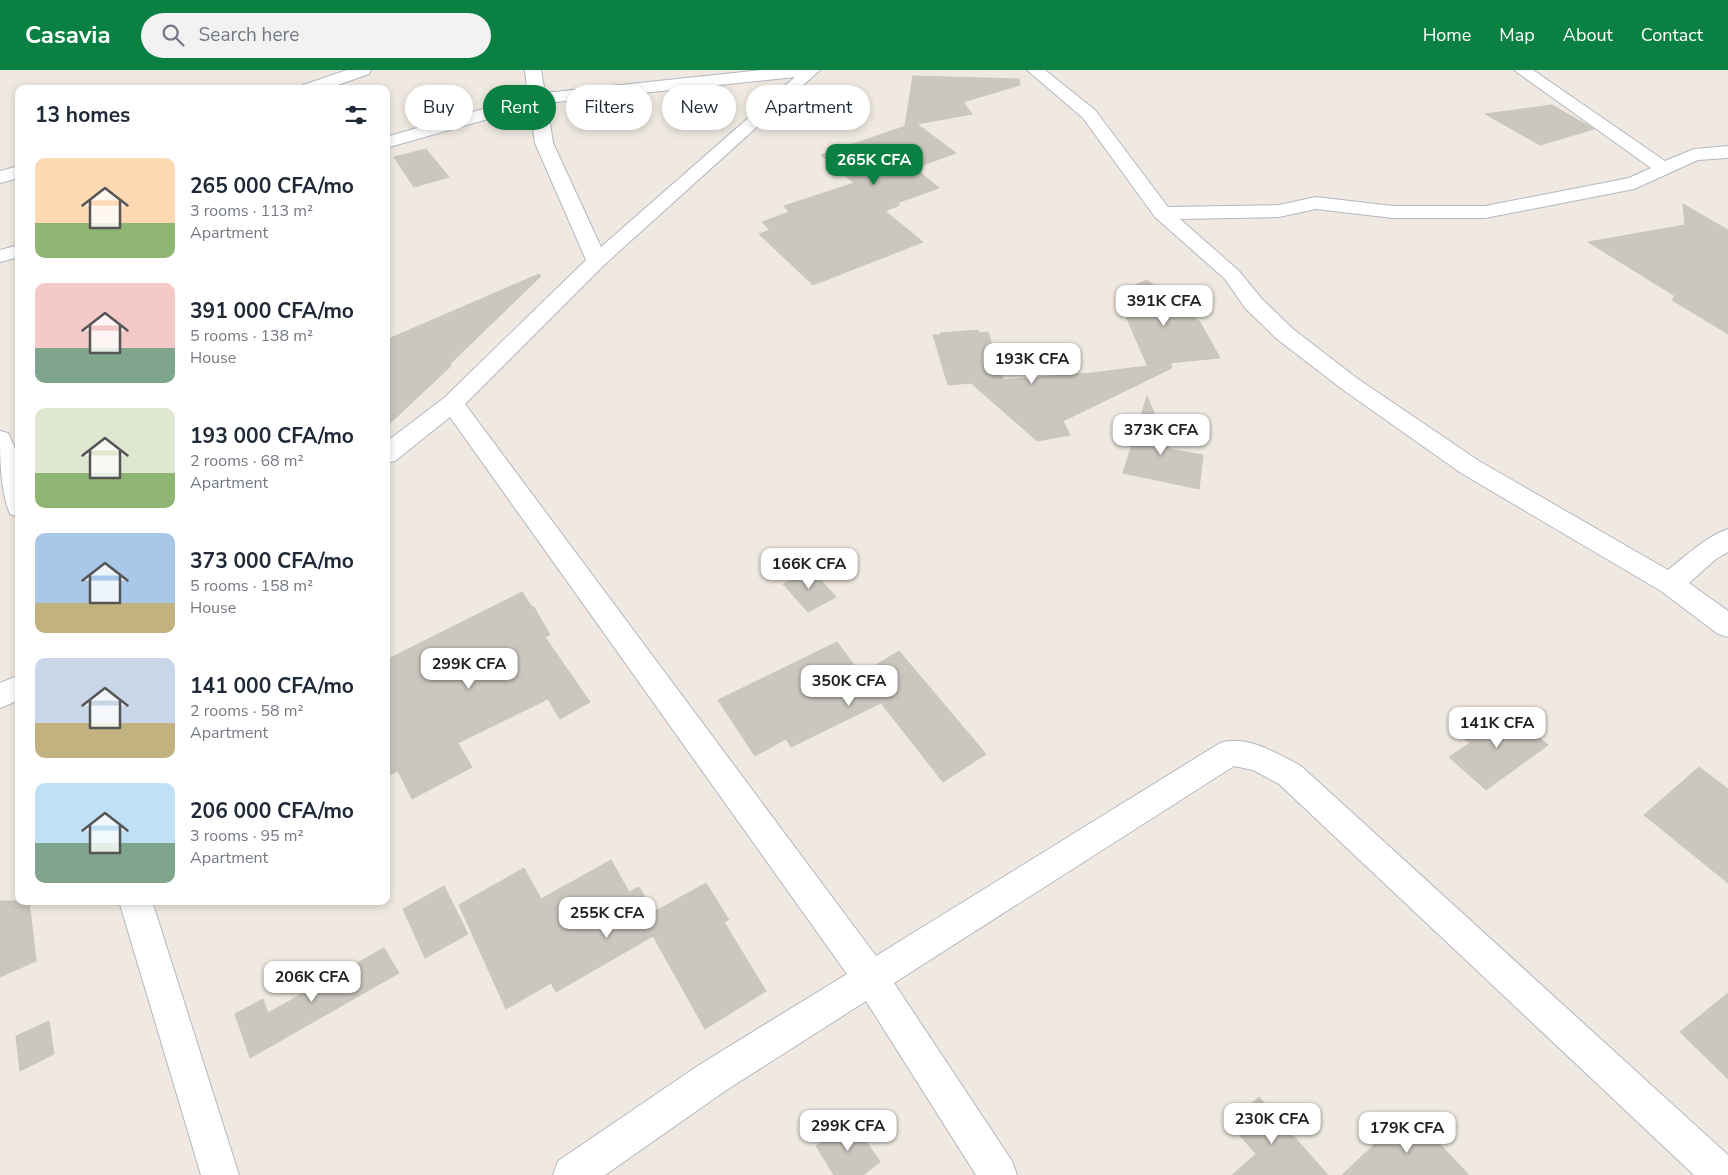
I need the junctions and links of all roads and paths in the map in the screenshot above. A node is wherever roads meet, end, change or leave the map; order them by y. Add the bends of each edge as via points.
1 (362, 70) edge
2 (533, 70) edge
3 (811, 70) edge
4 (1035, 70) edge
5 (1522, 70) edge
6 (320, 85) edge
7 (536, 85) edge
8 (556, 97) edge
9 (483, 115) edge
10 (542, 130) edge
11 (390, 142) edge
12 (1728, 152) edge
13 (1664, 169) junction
14 (15, 173) edge
15 (0, 177) edge
16 (1162, 212) junction
17 (15, 252) edge
18 (0, 256) edge
19 (597, 261) junction
20 (452, 403) junction
21 (0, 439) edge
22 (390, 452) edge
23 (15, 493) edge
24 (1728, 539) edge
25 (1670, 584) junction
26 (1728, 626) edge
27 (15, 689) edge
28 (0, 696) edge
29 (136, 905) edge
30 (872, 979) junction
31 (220, 1175) edge
32 (572, 1175) edge
33 (998, 1175) edge
34 (1722, 1175) edge

1 - 6 street
2 - 7 street
3 - 8 street
3 - 19 street
4 - 16 street via 1089,114
5 - 13 street
9 - 11 street
10 - 19 street via 544,143
12 - 13 street via 1694,155
13 - 16 street via 1634,183 1485,212 1393,212 1316,203 1279,211
14 - 15 street
16 - 25 street via 1232,275 1253,303 1285,334 1350,384 1470,467
17 - 18 street
19 - 20 street
20 - 22 street
20 - 30 street
21 - 23 street
24 - 25 street via 1707,552
25 - 26 street
27 - 28 street
29 - 31 street
30 - 32 street via 712,1078
30 - 33 street
30 - 34 street via 1231,752 1260,759 1290,775

